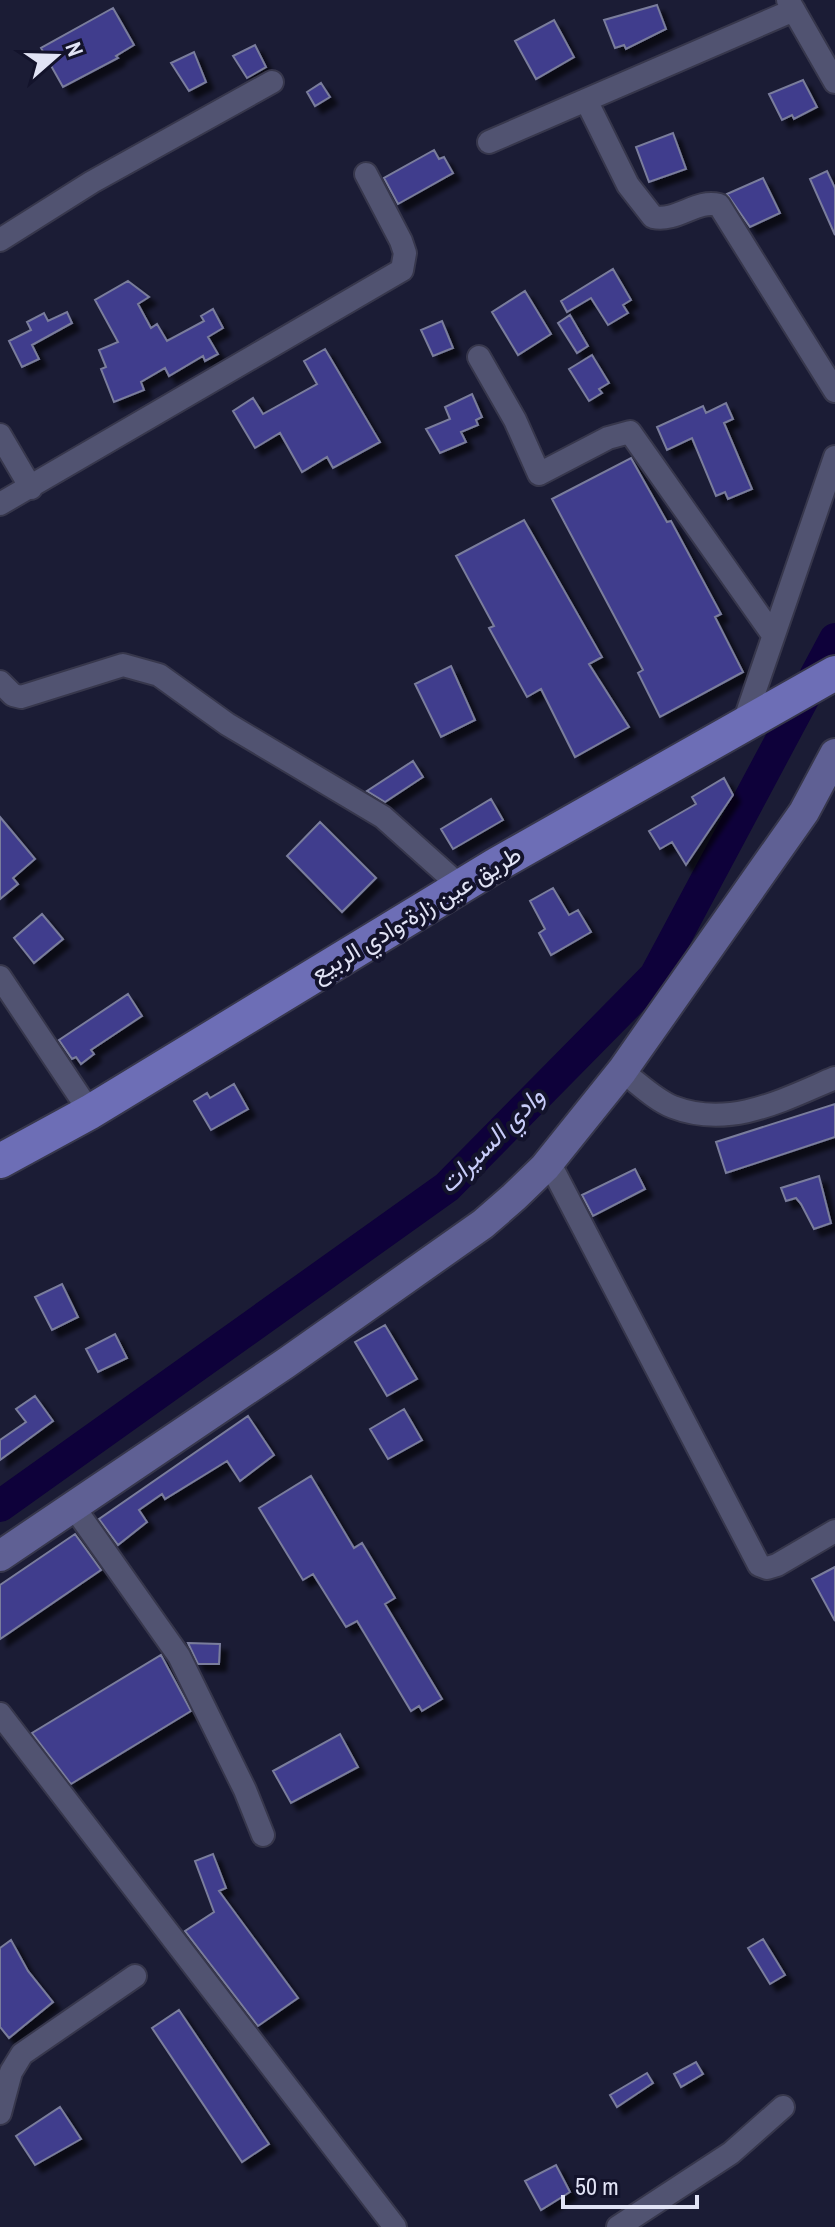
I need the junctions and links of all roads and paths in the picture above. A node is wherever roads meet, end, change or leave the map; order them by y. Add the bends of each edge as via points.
1 (791, 5) edge
2 (272, 82) dead end
3 (835, 82) edge
4 (586, 100) junction
5 (489, 142) dead end
6 (366, 174) dead end
7 (0, 240) edge
8 (479, 357) dead end
9 (835, 391) edge
10 (0, 435) edge
11 (835, 457) edge
12 (31, 488) junction
13 (0, 504) edge
14 (773, 635) junction
15 (820, 681) edge
16 (0, 682) edge
17 (743, 725) junction
18 (835, 754) edge
19 (460, 886) junction
20 (0, 977) edge
21 (622, 1071) junction
22 (835, 1078) edge
23 (90, 1112) junction
24 (0, 1161) edge
25 (549, 1162) junction
26 (73, 1506) junction
27 (835, 1531) edge
28 (0, 1556) edge
29 (0, 1714) edge
30 (263, 1835) dead end
31 (135, 1976) dead end
32 (783, 2107) dead end
33 (0, 2113) edge
34 (395, 2227) edge
35 (618, 2227) edge

1 - 3 street
1 - 4 street
2 - 7 street
4 - 5 street
4 - 9 street via 628,185 653,217 666,219 708,202 719,205
6 - 12 street via 401,241 402,270
8 - 14 street via 539,474 630,432
10 - 12 street
11 - 14 street
12 - 13 street
14 - 17 street
15 - 17 main road, طريق عين زارة-وادي الربيع
16 - 19 street via 21,697 123,665 159,675 227,724 383,817
17 - 19 main road, طريق عين زارة-وادي الربيع
18 - 21 main road via 804,812
19 - 23 main road, طريق عين زارة-وادي الربيع
20 - 23 street
21 - 22 street via 672,1107 723,1117 762,1109
21 - 25 main road
23 - 24 main road, طريق عين زارة-وادي الربيع
25 - 26 main road via 483,1224
25 - 27 street via 759,1565 777,1565
26 - 28 main road
26 - 30 street via 179,1656
29 - 34 street
31 - 33 street via 22,2054 11,2072
32 - 35 street via 731,2153

